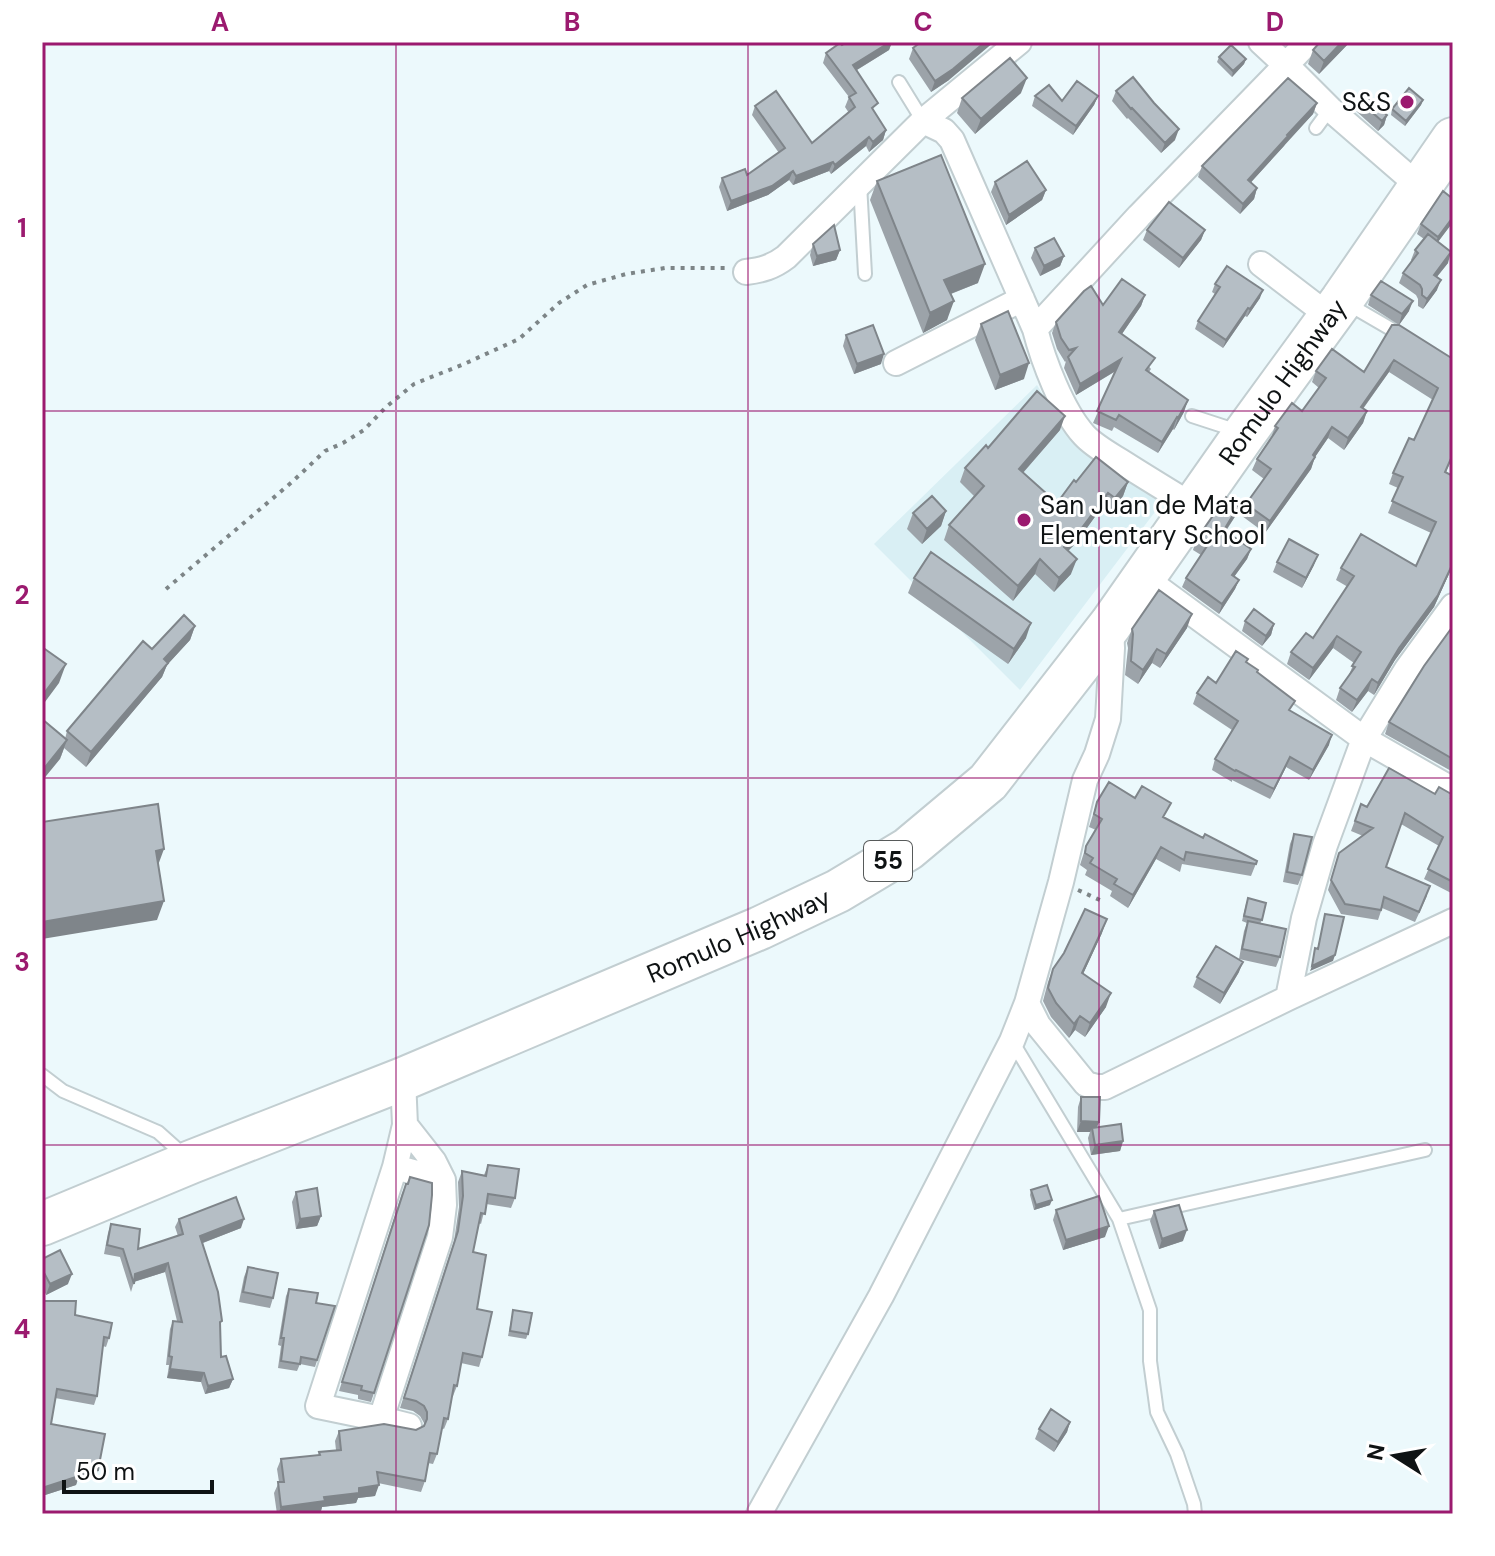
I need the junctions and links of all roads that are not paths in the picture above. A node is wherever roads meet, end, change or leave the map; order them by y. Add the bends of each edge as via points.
1 (1019, 42) edge
2 (1261, 42) edge
3 (1308, 42) edge
4 (1286, 65) junction
5 (899, 82) dead end
6 (923, 121) junction
7 (1453, 139) edge
8 (860, 184) junction
9 (1420, 187) junction
10 (1261, 264) dead end
11 (746, 272) road end
12 (865, 274) dead end
13 (1352, 290) junction
14 (1022, 299) junction
15 (1035, 329) junction
16 (1391, 329) edge
17 (896, 363) dead end
18 (1192, 416) dead end
19 (1245, 433) junction
20 (1193, 506) junction
21 (1143, 577) junction
22 (1453, 606) edge
23 (1111, 624) junction
24 (1364, 739) junction
25 (1453, 790) edge
26 (1453, 921) edge
27 (1288, 998) junction
28 (1027, 1003) junction
29 (1012, 1041) junction
30 (42, 1075) edge
31 (403, 1079) junction
32 (405, 1125) junction
33 (1425, 1150) dead end
34 (191, 1162) junction
35 (395, 1167) junction
36 (443, 1180) junction
37 (1119, 1219) junction
38 (42, 1224) edge
39 (376, 1426) junction
40 (409, 1426) edge
41 (759, 1514) edge
42 (1195, 1514) edge

1 - 6 street
2 - 4 street
3 - 4 street
4 - 9 street via 1323,118
4 - 15 street
5 - 6 lane
6 - 8 street
6 - 14 street via 952,140
7 - 9 highway, Romulo Highway / 55
8 - 11 street via 776,265
8 - 12 lane
9 - 13 highway, Romulo Highway / 55
10 - 13 street
13 - 16 lane
13 - 19 highway, Romulo Highway / 55
14 - 15 street
14 - 17 street
15 - 20 street via 1064,408 1086,438
18 - 19 lane
19 - 20 highway, Romulo Highway / 55
20 - 21 highway, Romulo Highway / 55
21 - 23 highway, Romulo Highway / 55
21 - 24 street
22 - 24 street
23 - 28 street via 1108,719 1085,780
23 - 31 highway, Romulo Highway / 55 via 988,782 908,849 838,891 760,928
24 - 25 street
24 - 27 street via 1325,845
26 - 27 street
27 - 28 street via 1105,1087 1086,1084 1038,1025
28 - 29 street
29 - 37 lane
29 - 41 street via 881,1296
30 - 34 lane via 63,1091 158,1132
31 - 32 street
31 - 34 highway, Romulo Highway / 55
32 - 35 street
32 - 36 street
33 - 37 lane
34 - 38 highway, Romulo Highway / 55
35 - 36 street
35 - 39 street via 318,1406
36 - 39 street via 440,1237
37 - 42 lane via 1150,1310 1157,1412 1177,1454
39 - 40 street

